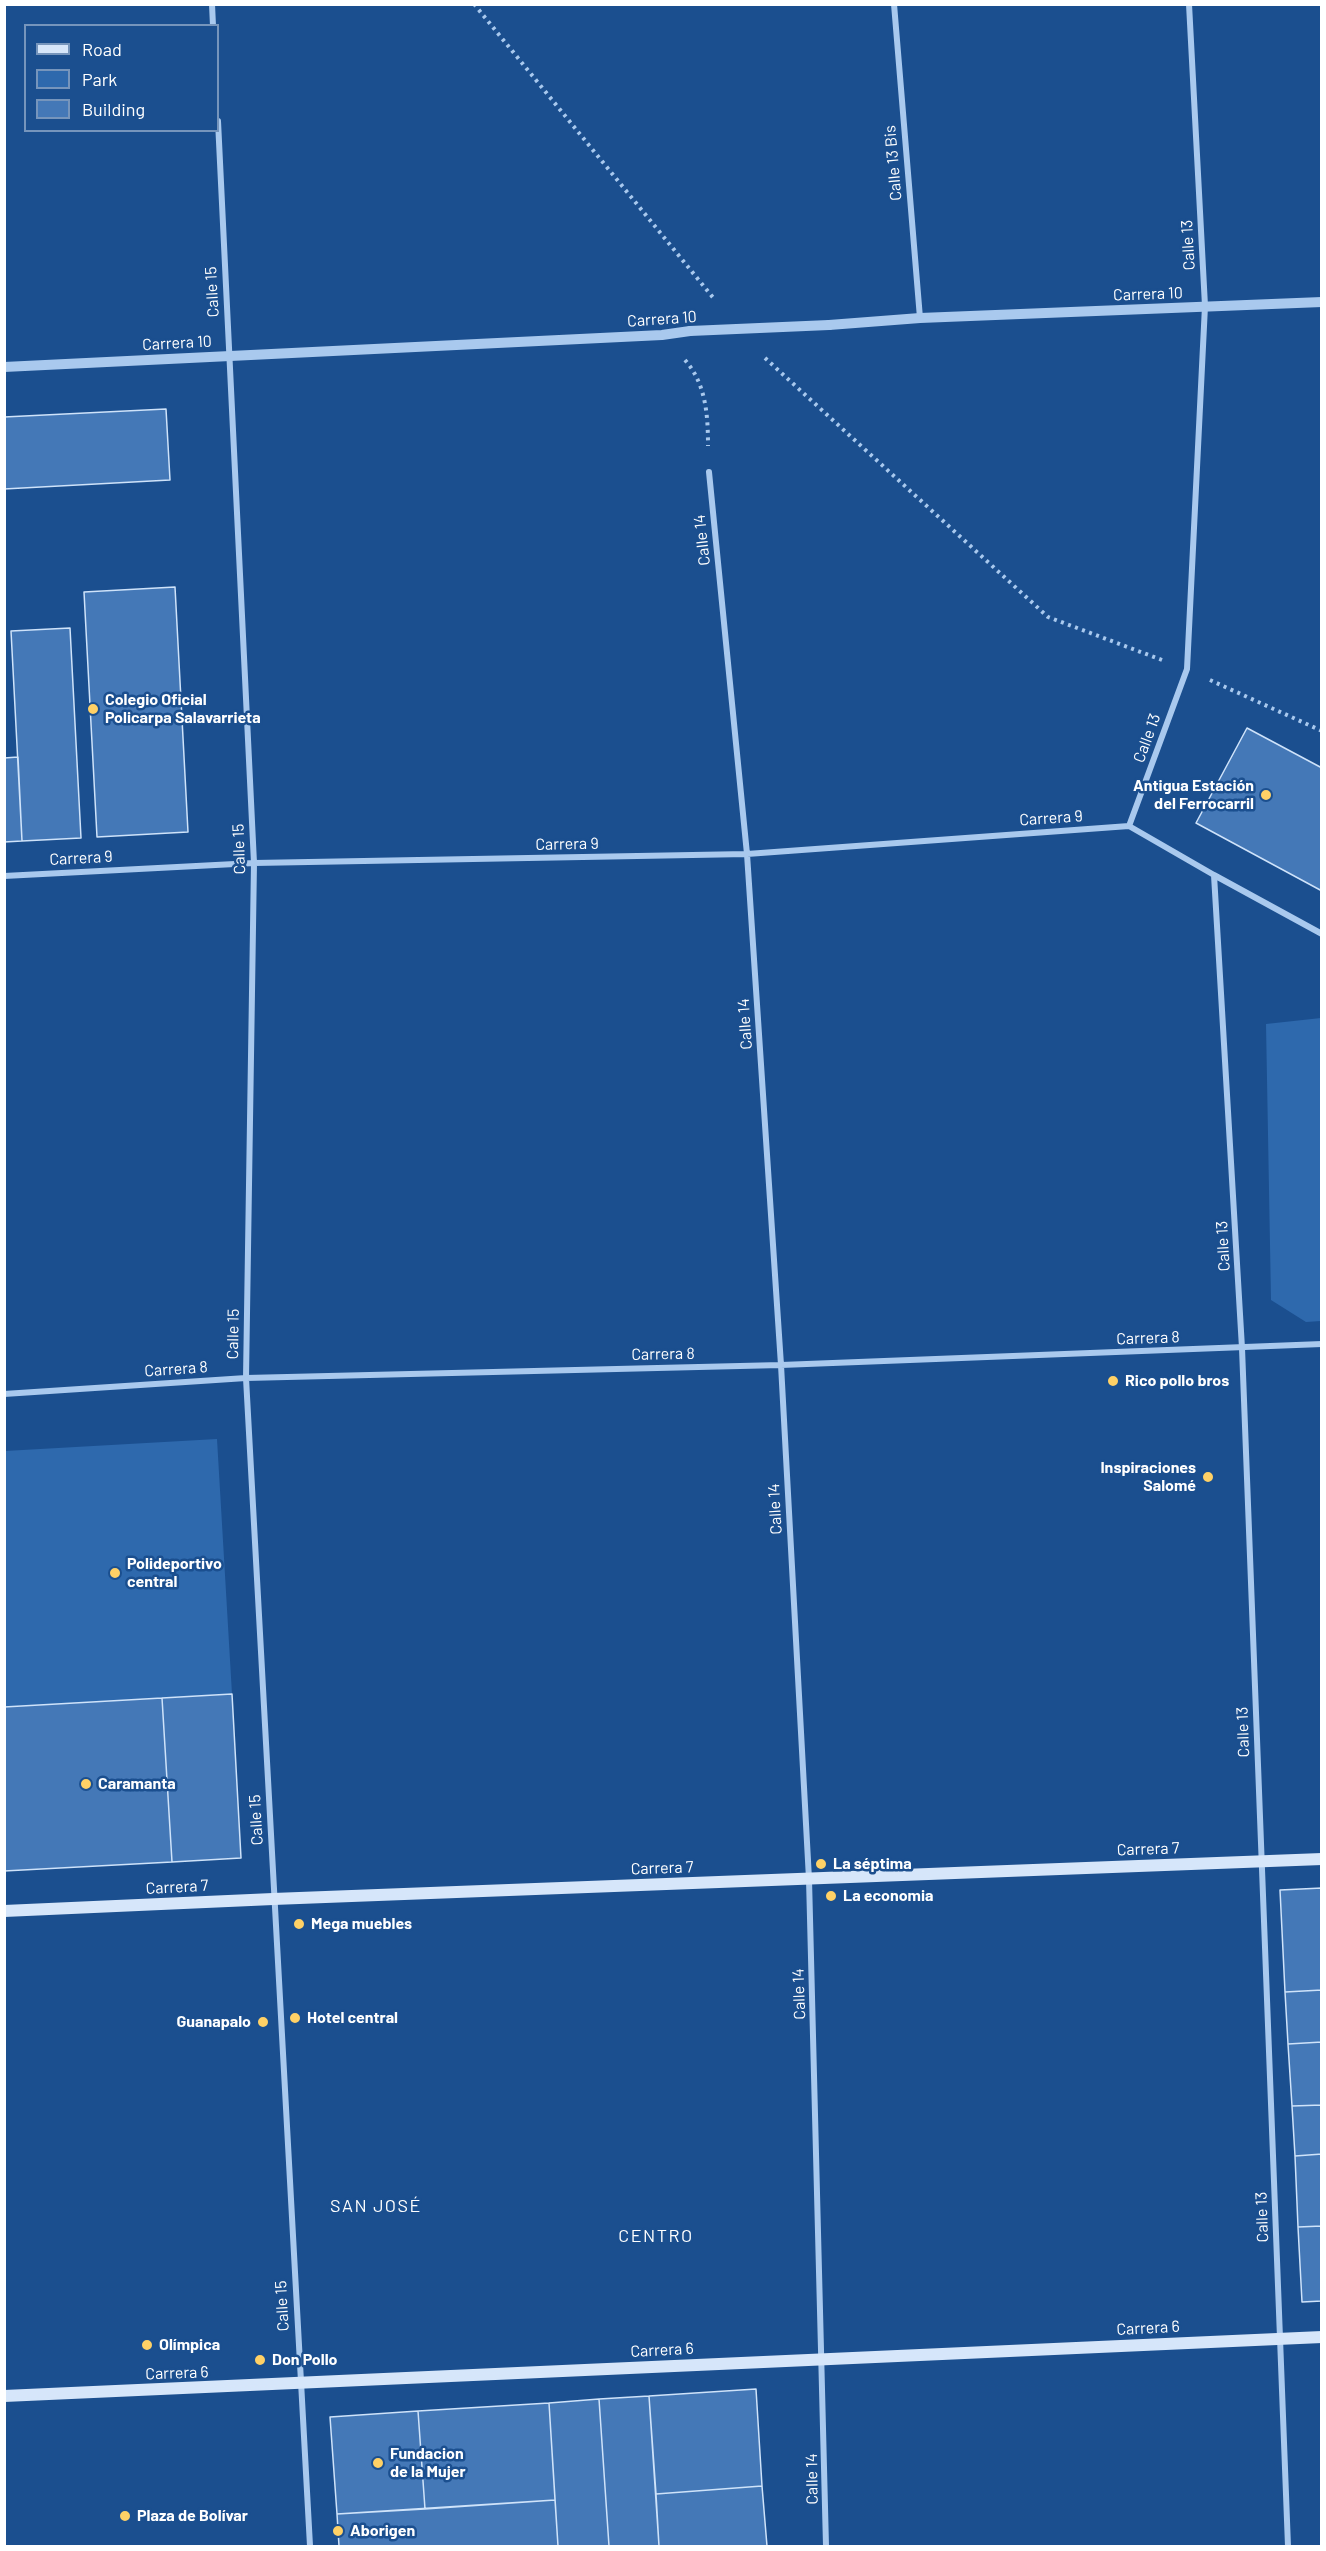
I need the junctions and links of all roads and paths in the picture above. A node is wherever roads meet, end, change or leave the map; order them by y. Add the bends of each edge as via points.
1 (212, 4) edge
2 (474, 4) edge
3 (894, 4) edge
4 (1189, 4) edge
5 (213, 24) edge
6 (218, 132) edge
7 (1322, 302) edge
8 (720, 306) dead end
9 (1205, 306) junction
10 (920, 318) junction
11 (662, 335) junction
12 (757, 351) dead end
13 (229, 355) junction
14 (4, 367) edge
15 (709, 472) joint
16 (1187, 669) junction
17 (1322, 731) edge
18 (1129, 826) junction
19 (747, 854) junction
20 (254, 863) junction
21 (1214, 875) junction
22 (4, 876) edge
23 (1322, 934) edge
24 (1322, 1344) edge
25 (1242, 1348) junction
26 (781, 1365) junction
27 (246, 1378) junction
28 (4, 1394) edge
29 (1322, 1859) edge
30 (1262, 1861) junction
31 (809, 1879) junction
32 (273, 1899) junction
33 (4, 1911) edge
34 (1322, 2337) edge
35 (1280, 2338) junction
36 (823, 2359) junction
37 (299, 2384) junction
38 (4, 2396) edge
39 (310, 2547) edge
40 (826, 2547) edge
41 (1288, 2547) edge

1 - 5 street
2 - 8 path
3 - 10 street, Calle 13 Bis
4 - 9 street, Calle 13
6 - 13 street, Calle 15
7 - 9 street, Carrera 10
9 - 10 street, Carrera 10
9 - 16 street, Calle 13
10 - 11 street, Carrera 10, bridge
11 - 13 street, Carrera 10
11 - 15 path via 696,373 707,412
12 - 16 path via 1048,617
13 - 14 street, Carrera 10
13 - 20 street, Calle 15
15 - 19 street, Calle 14
16 - 17 path
16 - 18 street, Calle 13
18 - 19 street, Carrera 9
18 - 21 street
19 - 20 street, Carrera 9
19 - 26 street, Calle 14
20 - 22 street, Carrera 9
20 - 27 street, Calle 15
21 - 23 street
21 - 25 street, Calle 13
24 - 25 street, Carrera 8
25 - 26 street, Carrera 8
25 - 30 street, Calle 13
26 - 27 street, Carrera 8
26 - 31 street, Calle 14
27 - 28 street, Carrera 8
27 - 32 street, Calle 15
29 - 30 main road, Carrera 7
30 - 31 main road, Carrera 7
30 - 35 street, Calle 13
31 - 32 main road, Carrera 7
31 - 36 street, Calle 14
32 - 33 main road, Carrera 7
32 - 37 street, Calle 15
34 - 35 main road, Carrera 6
35 - 36 main road, Carrera 6
35 - 41 street, Calle 13
36 - 37 main road, Carrera 6
36 - 40 street, Calle 14
37 - 38 main road, Carrera 6
37 - 39 street, Calle 15

